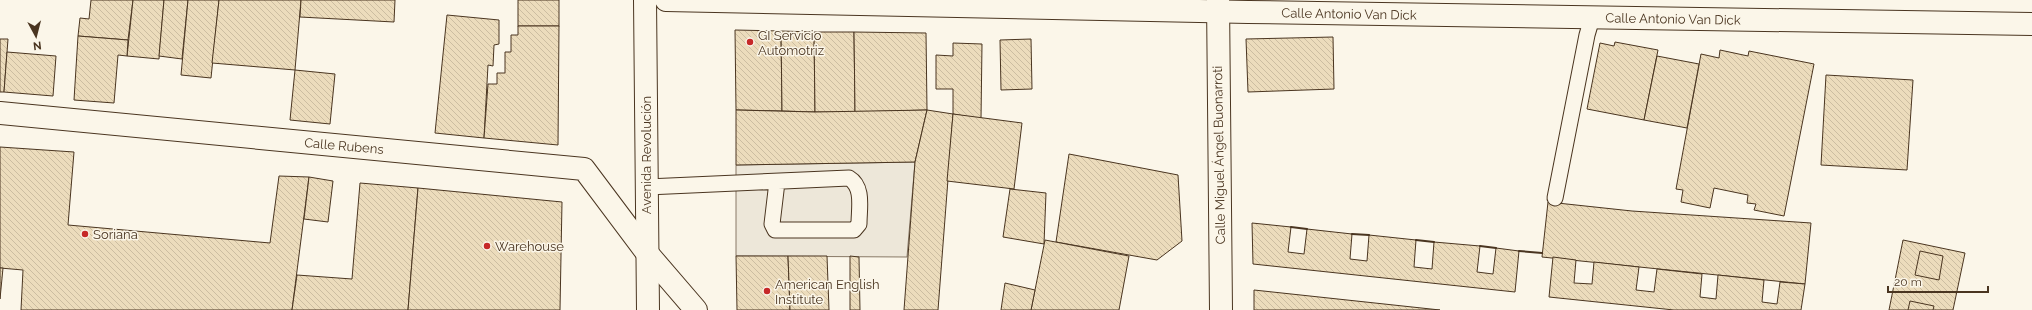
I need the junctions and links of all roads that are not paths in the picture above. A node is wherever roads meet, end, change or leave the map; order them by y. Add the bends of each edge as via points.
1 (645, 0) edge
2 (666, 0) edge
3 (1218, 5) edge
4 (1592, 18) junction
5 (2032, 24) edge
6 (0, 113) edge
7 (776, 182) junction
8 (647, 186) junction
9 (1554, 198) dead end
10 (647, 253) junction
11 (648, 310) edge
12 (696, 310) edge
13 (1221, 310) edge

1 - 8 street, Avenida Revolución
2 - 3 street, Calle Antonio Van Dick
3 - 4 street, Calle Antonio Van Dick
3 - 13 street, Calle Miguel Ángel Buonarroti
4 - 5 street, Calle Antonio Van Dick
4 - 9 lane
6 - 10 street, Calle Rubens via 584,169
7 - 7 lane via 849,178 858,188 857,228 775,230 772,224
7 - 8 lane
8 - 10 street, Avenida Revolución
10 - 11 street, Avenida Revolución
10 - 12 street, Calle Rubens

